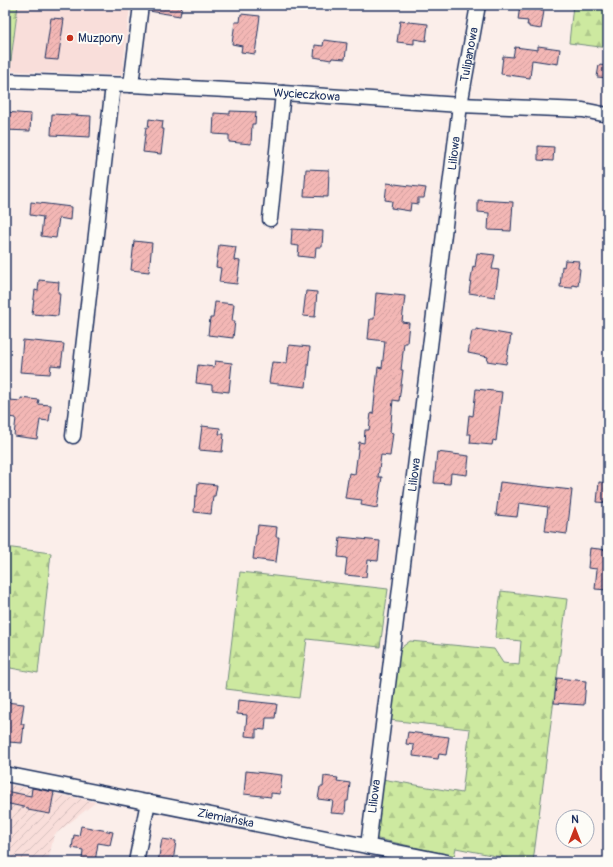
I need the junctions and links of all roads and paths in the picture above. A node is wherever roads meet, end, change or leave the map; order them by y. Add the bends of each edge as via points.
1 (141, 5) edge
2 (478, 5) edge
3 (5, 81) edge
4 (113, 85) junction
5 (131, 85) junction
6 (283, 93) junction
7 (460, 105) junction
8 (608, 114) edge
9 (270, 219) dead end
10 (73, 436) dead end
11 (5, 774) edge
12 (148, 802) junction
13 (368, 846) junction
14 (136, 862) edge
15 (447, 862) edge

1 - 5 street
2 - 7 street, Tulipanowa
3 - 4 street, Wycieczkowa
4 - 5 street, Wycieczkowa
4 - 10 street
5 - 6 street, Wycieczkowa
6 - 7 street, Wycieczkowa
6 - 9 street
7 - 8 street, Wycieczkowa via 583,110
7 - 13 street, Liliowa
11 - 12 street, Ziemiańska
12 - 13 street, Ziemiańska
12 - 14 street
13 - 15 street, Ziemiańska

